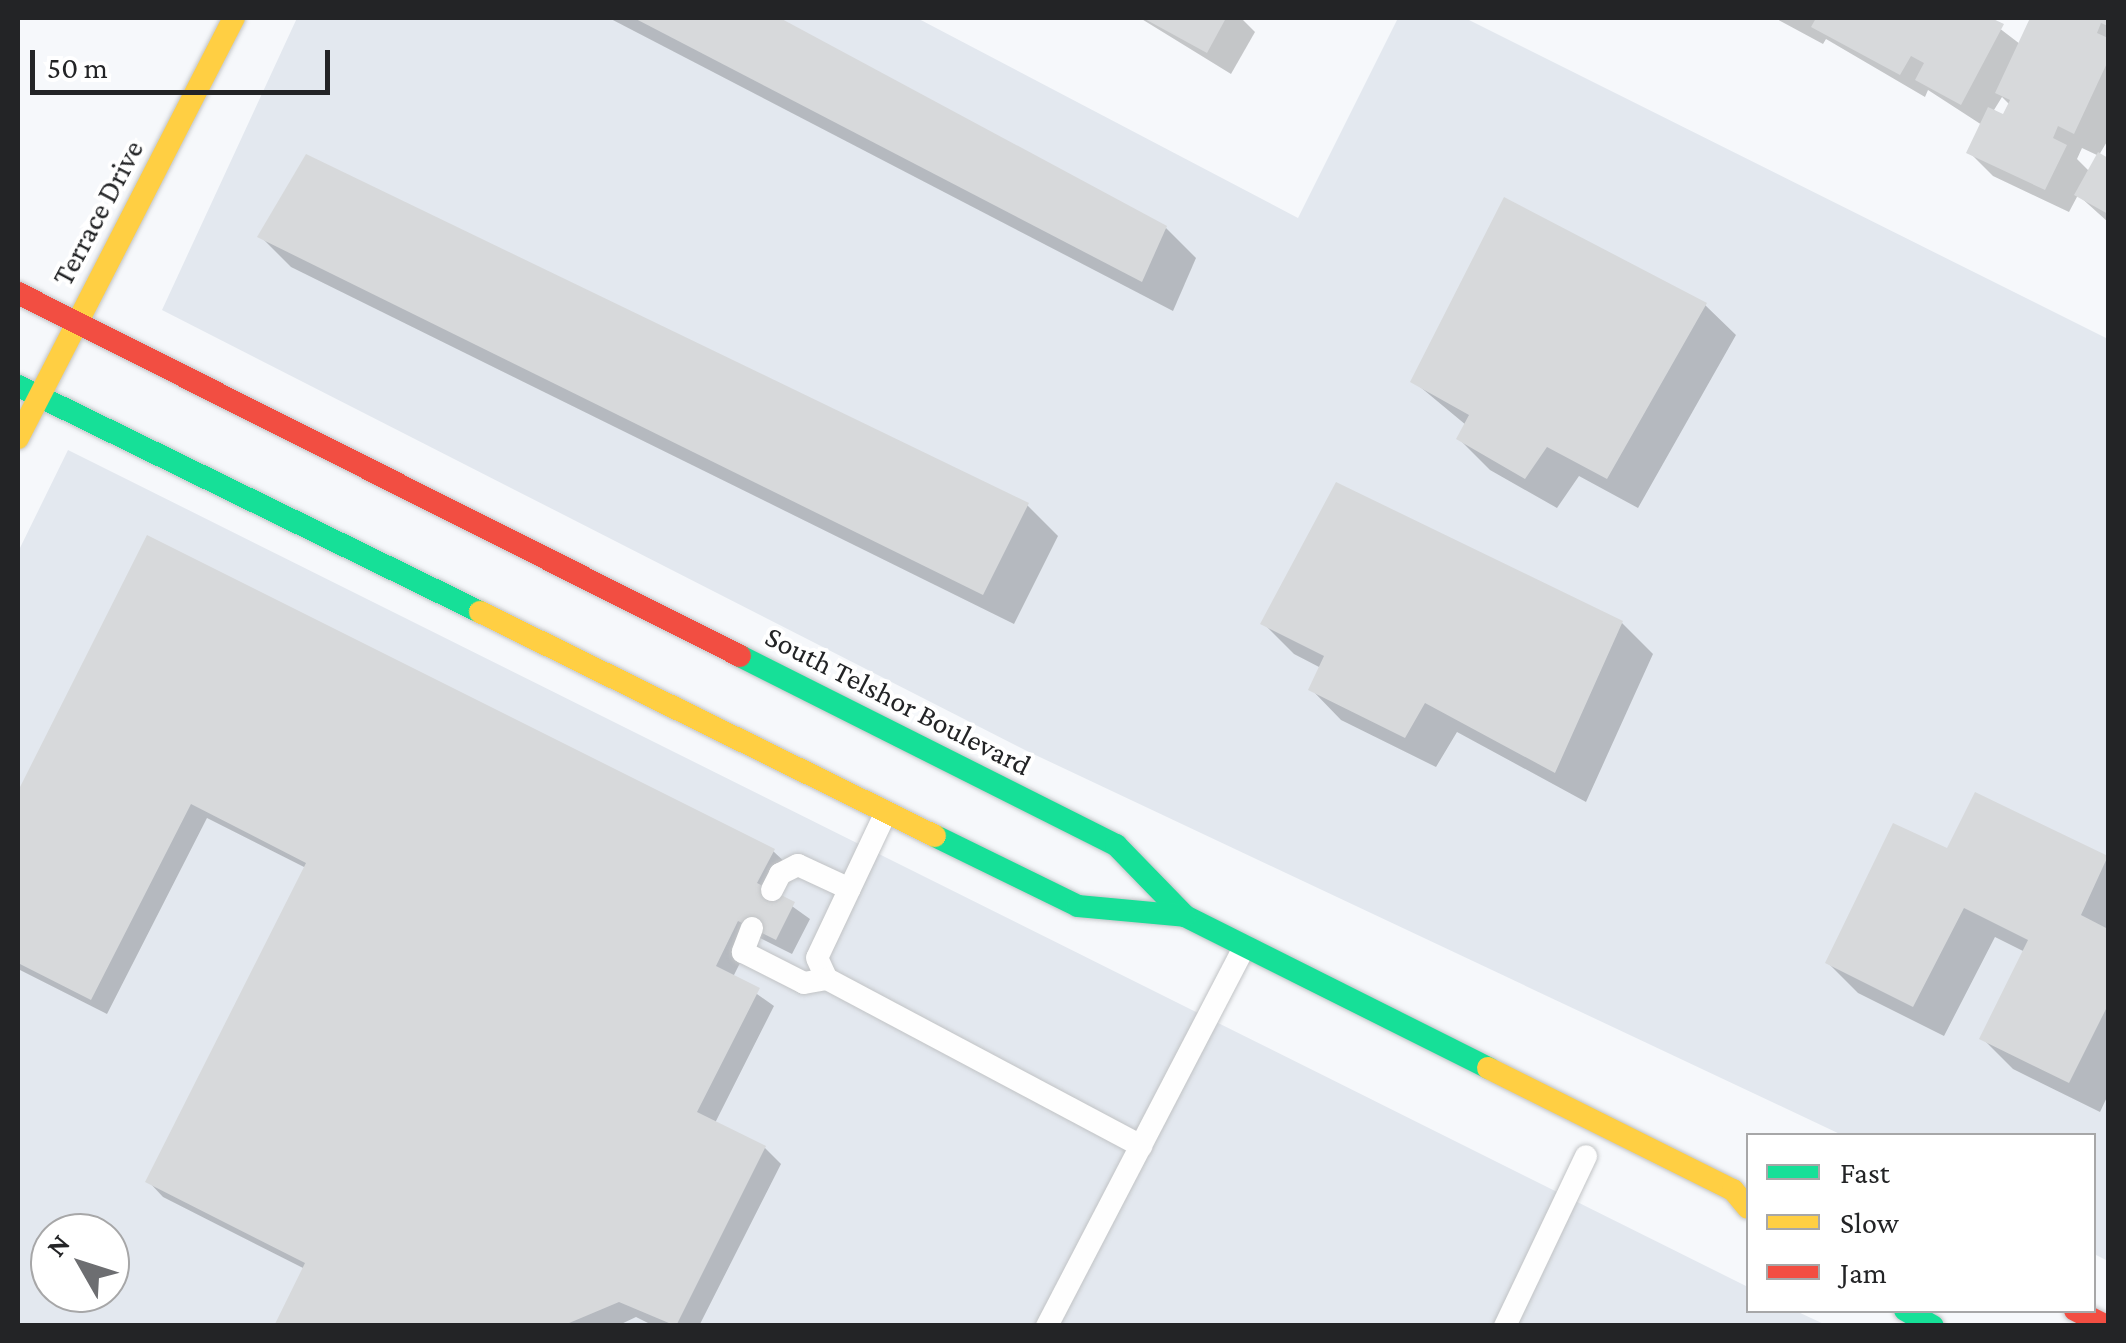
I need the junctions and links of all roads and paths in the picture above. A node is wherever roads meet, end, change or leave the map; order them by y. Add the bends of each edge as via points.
1 (234, 18) edge
2 (18, 292) edge
3 (75, 320) junction
4 (28, 390) edge
5 (18, 438) edge
6 (886, 812) junction
7 (850, 889) junction
8 (772, 890) dead end
9 (1185, 916) junction
10 (752, 928) dead end
11 (1245, 946) junction
12 (832, 982) junction
13 (1141, 1146) junction
14 (1586, 1156) dead end
15 (1741, 1189) edge
16 (1910, 1313) edge
17 (2081, 1313) edge
18 (1048, 1326) edge
19 (1504, 1326) edge
20 (1933, 1326) edge
21 (2107, 1326) edge

1 - 3 main road, Terrace Drive
2 - 3 main road, South Telshor Boulevard
3 - 4 main road, Terrace Drive
3 - 9 main road, South Telshor Boulevard via 943,768 1116,845
4 - 5 main road, Terrace Drive
4 - 6 main road
6 - 7 lane
6 - 9 main road via 918,817 1078,906
7 - 8 lane via 798,865 780,874
7 - 12 lane via 817,958
9 - 11 main road, South Telshor Boulevard
10 - 12 lane via 743,952 804,983
11 - 13 lane
11 - 15 main road, South Telshor Boulevard
12 - 13 lane
13 - 18 lane
14 - 19 lane
16 - 20 main road
17 - 21 main road

